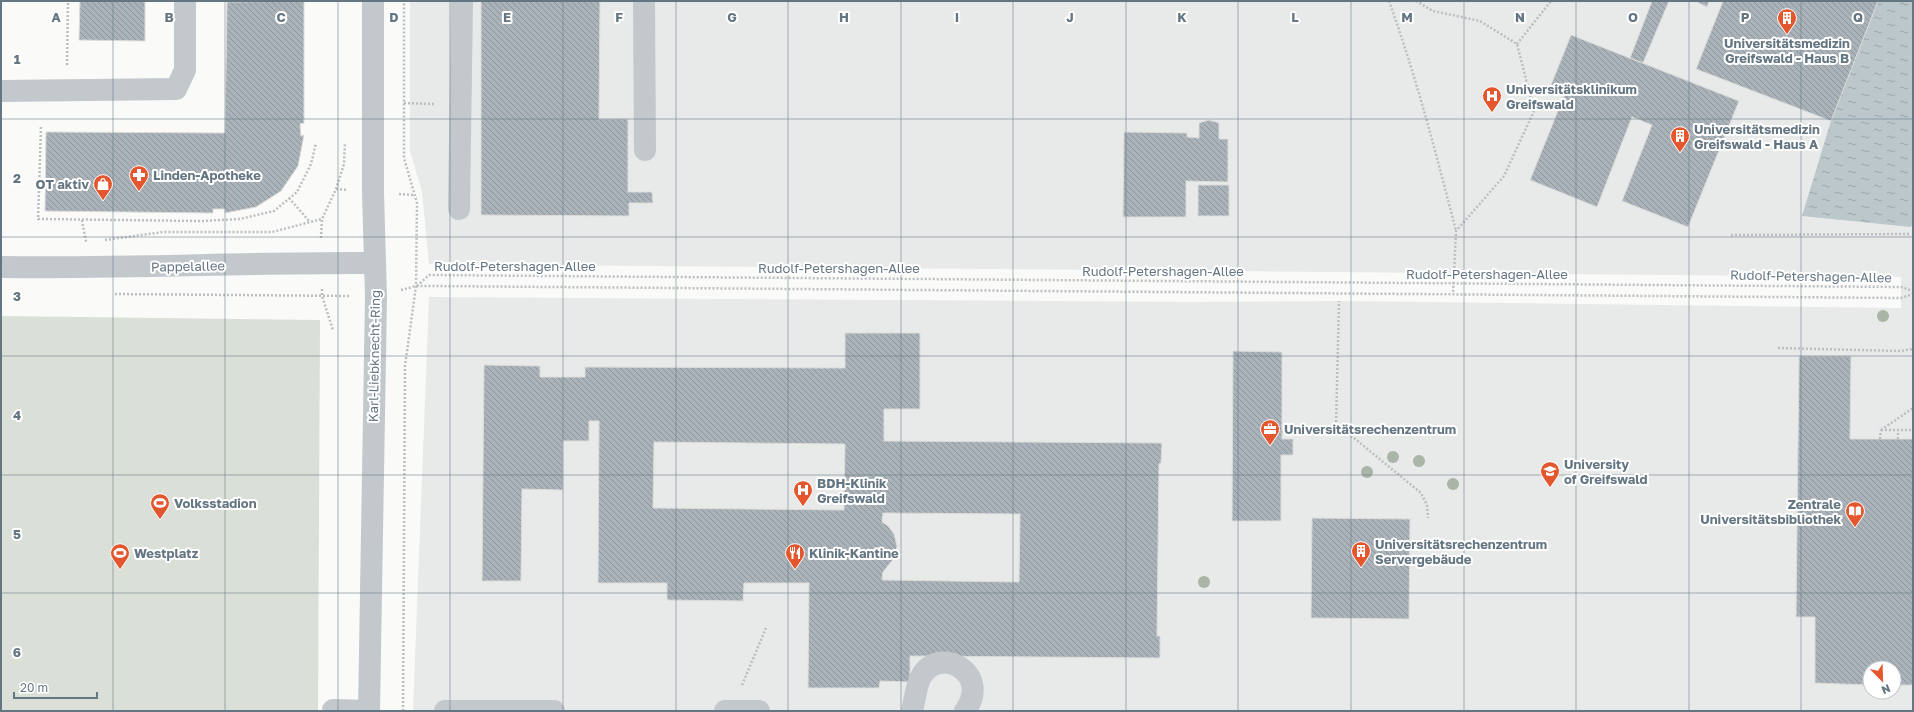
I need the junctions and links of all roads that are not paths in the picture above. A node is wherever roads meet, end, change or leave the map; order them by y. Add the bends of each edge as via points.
1 (185, 1) edge
2 (374, 1) edge
3 (462, 1) edge
4 (644, 1) edge
5 (1, 91) edge
6 (645, 150) dead end
7 (459, 209) dead end
8 (374, 263) junction
9 (1, 267) edge
10 (333, 710) dead end
11 (369, 711) edge
12 (445, 711) edge
13 (554, 711) edge
14 (725, 711) edge
15 (732, 711) edge
16 (759, 711) edge
17 (912, 711) edge
18 (965, 711) edge

1 - 5 street via 185,70 176,89
2 - 8 street, Karl-Liebknecht-Ring
3 - 7 street
4 - 6 street
8 - 9 street, Pappelallee
8 - 11 street, Karl-Liebknecht-Ring via 376,296
10 - 11 street
12 - 13 street
14 - 15 street
15 - 16 street
17 - 18 street via 921,676 933,665 942,663 960,667 971,681 972,697

